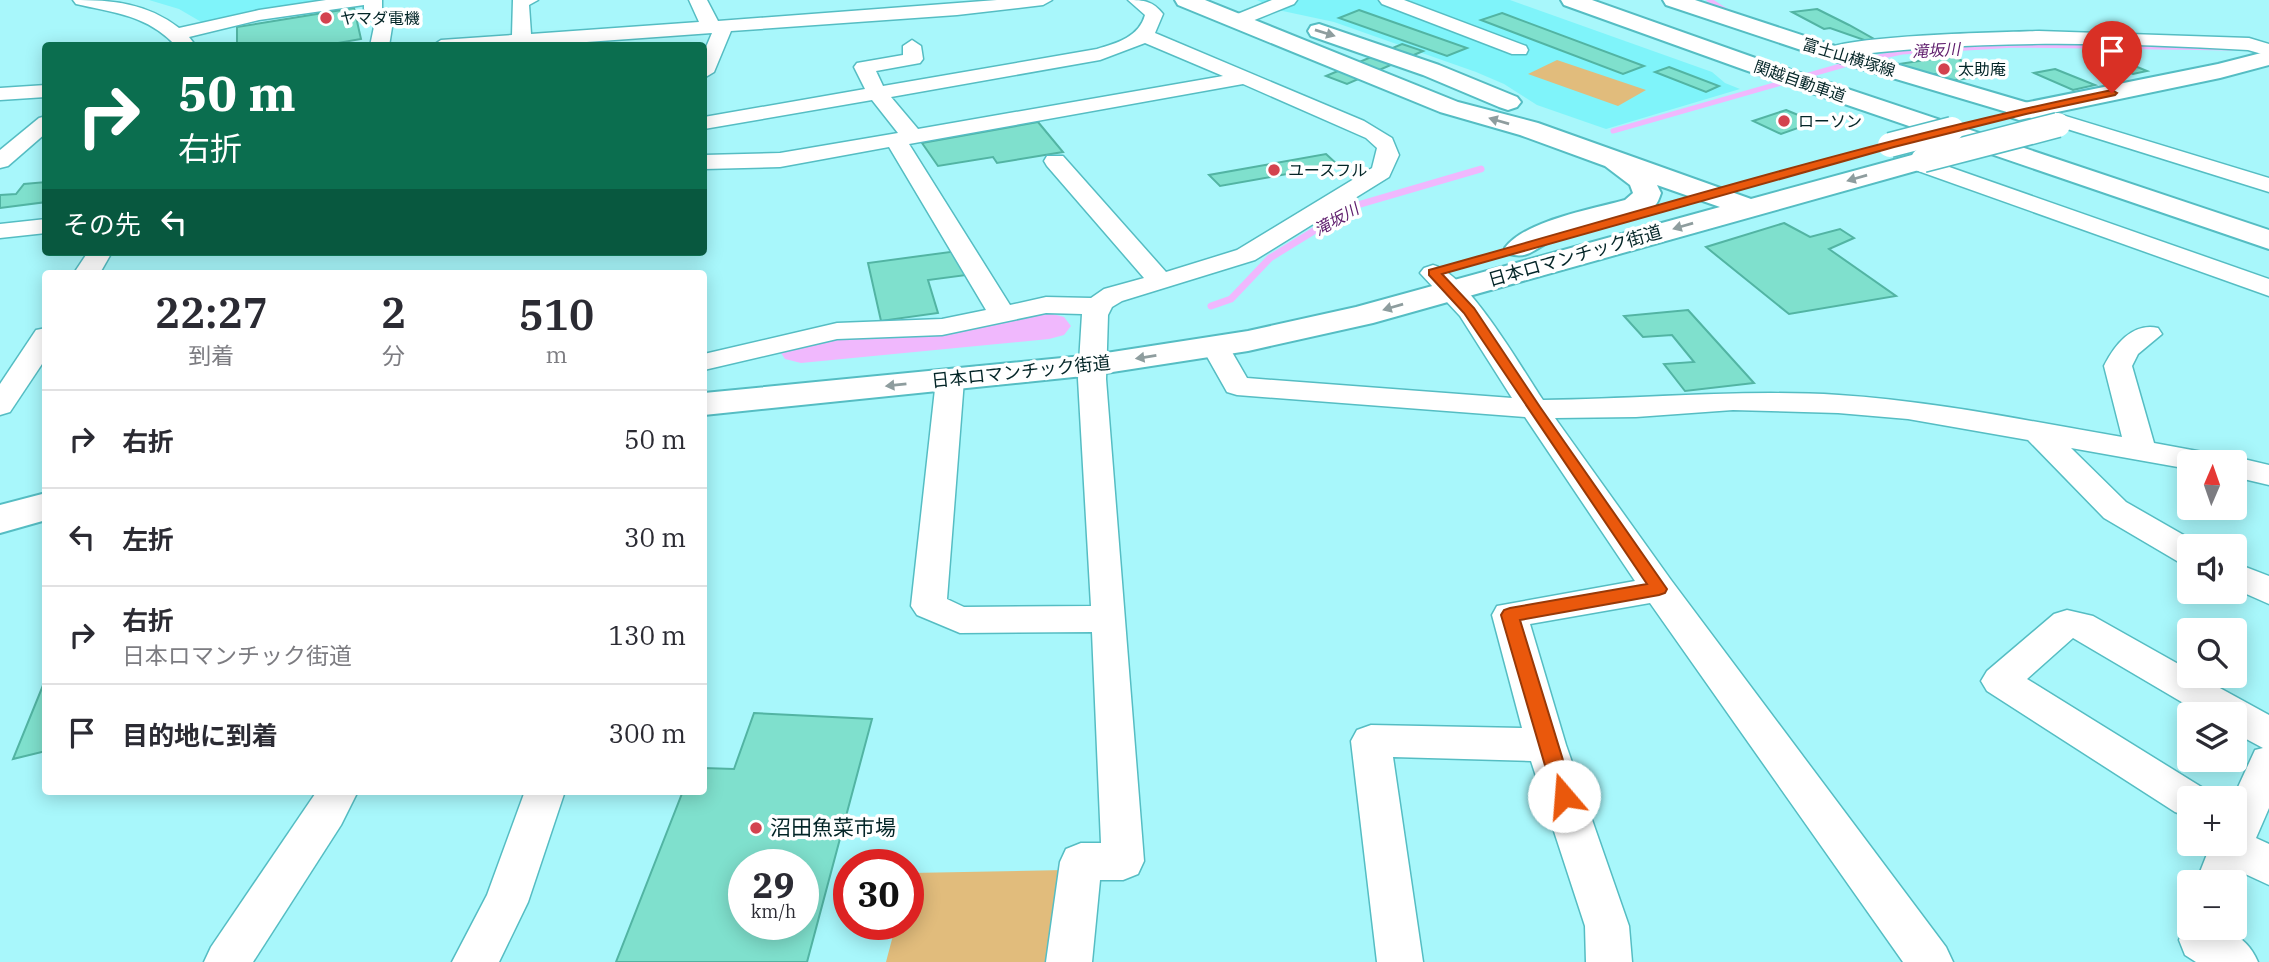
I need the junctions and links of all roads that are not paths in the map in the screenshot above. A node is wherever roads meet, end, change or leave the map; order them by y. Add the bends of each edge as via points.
1 (82, 0) edge
2 (362, 0) edge
3 (373, 0) edge
4 (529, 0) edge
5 (698, 0) edge
6 (810, 0) edge
7 (1042, 0) edge
8 (1137, 0) edge
9 (1388, 0) edge
10 (1553, 0) edge
11 (1572, 0) edge
12 (1599, 0) edge
13 (1194, 1) edge
14 (1679, 1) edge
15 (914, 6) edge
16 (1247, 11) edge
17 (1289, 11) edge
18 (808, 20) junction
19 (716, 26) junction
20 (1145, 36) junction
21 (182, 40) edge
22 (380, 42) edge
23 (521, 42) edge
24 (532, 42) edge
25 (912, 46) dead end
26 (1519, 50) dead end
27 (2269, 50) edge
28 (1849, 58) junction
29 (2269, 58) edge
30 (707, 60) edge
31 (1753, 65) junction
32 (2269, 74) edge
33 (1246, 78) junction
34 (42, 91) edge
35 (877, 93) junction
36 (0, 94) edge
37 (2023, 111) junction
38 (707, 122) edge
39 (2062, 124) junction
40 (42, 125) edge
41 (905, 140) junction
42 (0, 161) edge
43 (1055, 161) dead end
44 (1919, 161) junction
45 (707, 163) edge
46 (1617, 163) junction
47 (2269, 184) edge
48 (1729, 197) junction
49 (42, 226) edge
50 (2269, 226) edge
51 (0, 231) edge
52 (2269, 240) edge
53 (1520, 248) junction
54 (1160, 281) junction
55 (1443, 281) junction
56 (2269, 288) edge
57 (1099, 306) junction
58 (1002, 314) junction
59 (2148, 334) dead end
60 (42, 343) edge
61 (1215, 346) junction
62 (1093, 353) junction
63 (707, 361) edge
64 (950, 380) junction
65 (707, 381) edge
66 (707, 404) edge
67 (0, 406) edge
68 (1534, 409) junction
69 (2036, 431) junction
70 (2140, 449) junction
71 (2177, 456) edge
72 (2247, 470) edge
73 (2269, 475) edge
74 (42, 507) edge
75 (0, 519) edge
76 (42, 531) edge
77 (0, 534) edge
78 (2177, 546) edge
79 (2247, 581) edge
80 (1659, 589) junction
81 (2269, 591) edge
82 (1110, 619) junction
83 (2214, 702) edge
84 (2247, 721) edge
85 (2269, 734) edge
86 (1546, 744) junction
87 (2269, 762) edge
88 (2177, 792) edge
89 (336, 795) edge
90 (544, 795) edge
91 (2247, 811) edge
92 (2247, 854) edge
93 (2269, 866) edge
94 (227, 962) edge
95 (475, 962) edge
96 (1069, 962) edge
97 (1400, 962) edge
98 (1609, 962) edge
99 (1930, 962) edge

1 - 21 street via 156,19
2 - 21 street via 259,15
3 - 22 street via 373,9 384,21
4 - 23 street via 520,2
5 - 19 street
6 - 18 street
7 - 15 street
8 - 20 street via 1154,14
9 - 26 street
10 - 31 main road
11 - 31 main road, 関越自動車道
12 - 50 main road, 関越自動車道
13 - 16 main road
14 - 28 main road, 富士山横塚線
15 - 18 street
16 - 17 main road
46 -> 16 main road via 1530,130 1449,107
17 -> 48 main road via 1531,112 1695,171
18 - 19 street
19 - 24 street
19 - 30 street
20 - 33 street
20 - 35 street via 1100,54
25 - 35 street via 913,59 864,67
27 - 28 street via 2249,44 2031,35 1887,43
28 - 37 main road, 富士山横塚線
29 - 37 main road, 日本ロマンチック街道
31 - 52 main road, 関越自動車道
32 - 39 main road, 日本ロマンチック街道
33 - 41 street
33 - 54 street via 1380,138 1389,149 1389,159 1381,172 1246,255
34 - 36 street
35 - 38 street
35 - 41 street
37 - 39 street
37 - 48 main road, 日本ロマンチック街道, bridge via 1890,145
39 - 44 main road, 日本ロマンチック街道, bridge
39 - 47 street
40 - 42 street
41 - 45 street via 780,160
41 - 58 street
43 - 54 street
44 -> 48 main road, 日本ロマンチック街道
44 - 56 street
46 - 48 main road
46 - 53 main road via 1642,181 1647,193 1644,201 1539,235
48 - 53 main road, 日本ロマンチック街道
48 -> 55 main road, 日本ロマンチック街道
49 - 51 street
53 - 55 main road, 日本ロマンチック街道
54 - 57 street via 1113,295
55 -> 61 main road, 日本ロマンチック街道 via 1362,316
55 - 62 main road, 日本ロマンチック街道
55 - 68 street via 1470,311
57 - 58 street via 1046,304
57 - 62 street
58 - 63 street via 942,327 837,331
59 - 70 street via 2126,350 2118,366
60 - 67 street
61 -> 62 main road, 日本ロマンチック街道
61 - 68 street via 1237,386
62 - 64 main road, 日本ロマンチック街道
62 - 65 main road, 日本ロマンチック街道
62 - 82 street
64 -> 66 main road, 日本ロマンチック街道
64 - 82 street via 929,606 960,620
68 - 69 street via 1733,401 1838,404 1908,410
68 - 80 street
69 - 70 street
69 - 78 street via 2115,510
70 - 71 street
72 - 73 street
74 - 75 main road
76 - 77 main road
79 - 81 street
80 - 86 street via 1510,615
80 - 99 street
82 - 96 street via 1123,862 1081,862
83 - 88 street via 2080,625 2067,623 2000,681
84 - 85 street
86 - 97 street via 1371,741
86 - 98 street via 1607,926
87 - 91 street
89 - 94 street
90 - 95 street via 506,902
92 - 93 street

